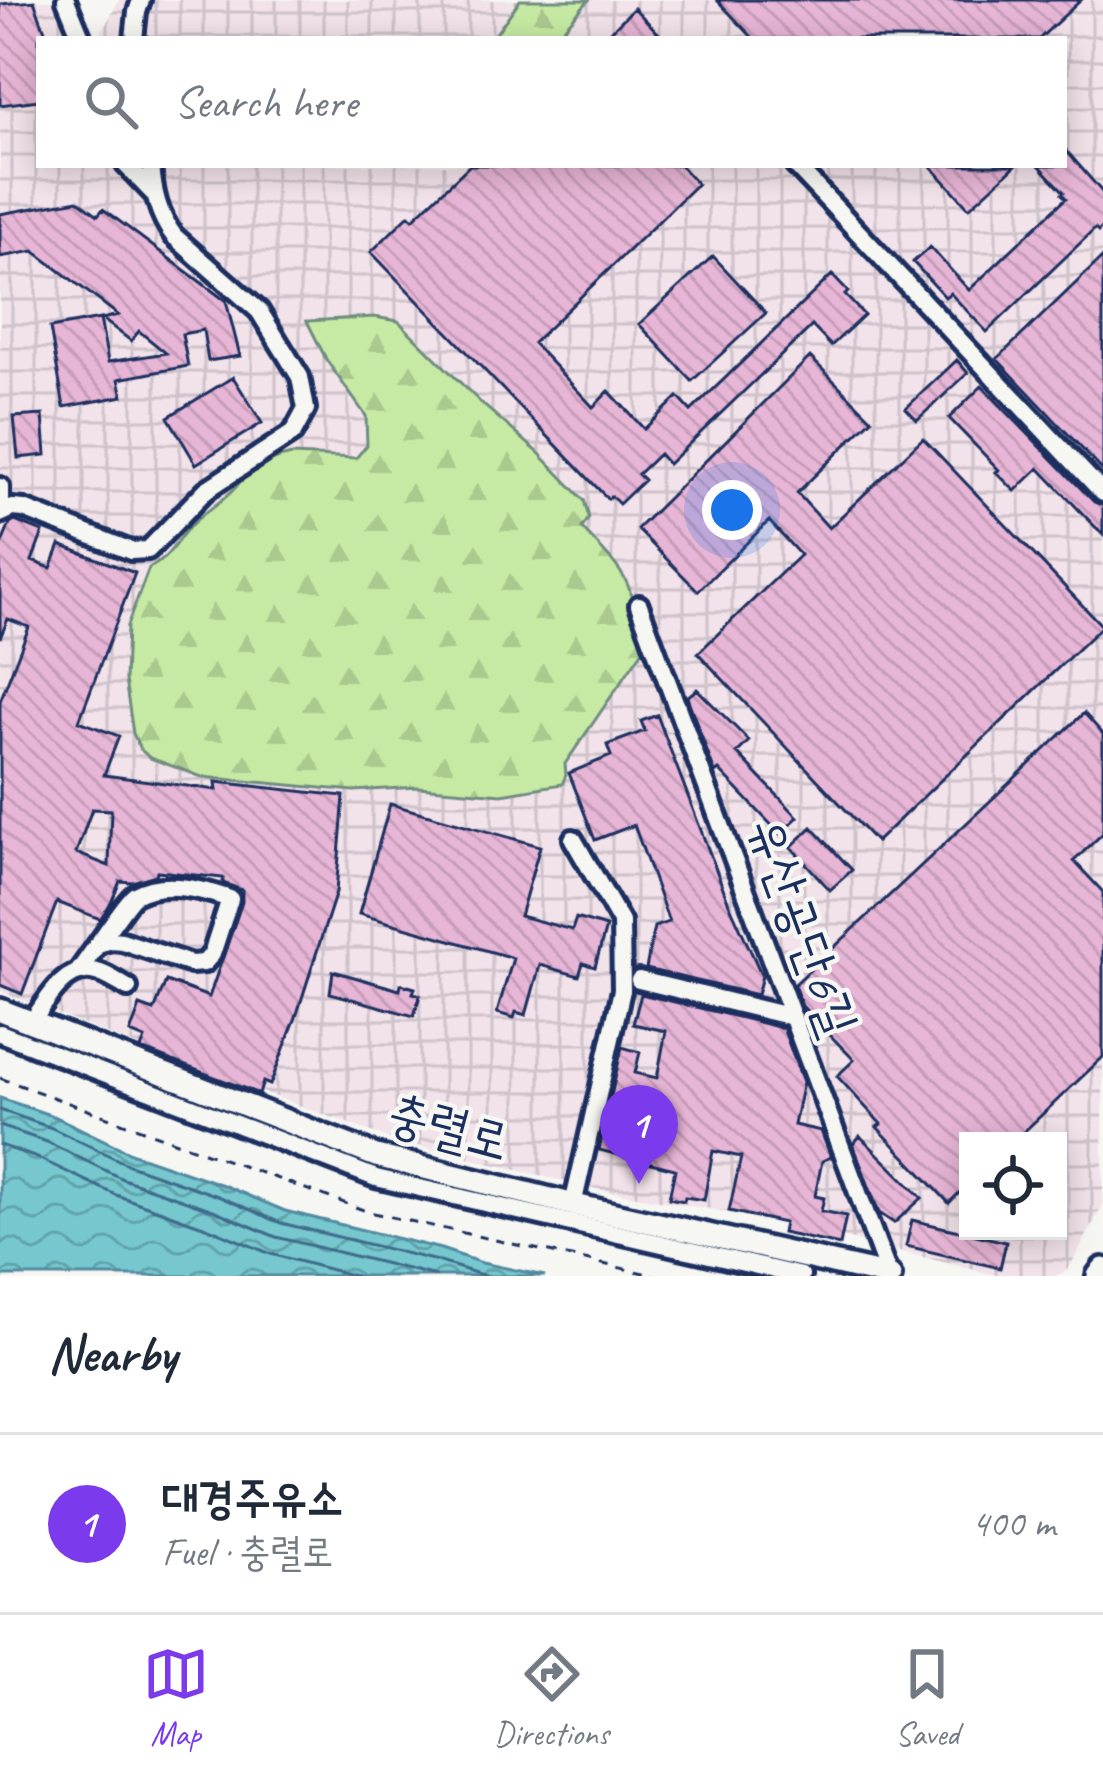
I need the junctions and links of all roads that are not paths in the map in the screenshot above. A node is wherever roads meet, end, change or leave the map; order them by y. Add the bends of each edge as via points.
1 (66, 0) edge
2 (141, 0) edge
3 (81, 36) edge
4 (135, 36) edge
5 (129, 168) edge
6 (151, 168) edge
7 (798, 168) edge
8 (153, 193) junction
9 (0, 488) edge
10 (1103, 493) edge
11 (0, 510) edge
12 (639, 604) dead end
13 (573, 839) dead end
14 (101, 943) junction
15 (78, 972) junction
16 (639, 980) dead end
17 (128, 988) dead end
18 (0, 1010) edge
19 (793, 1018) junction
20 (32, 1023) junction
21 (0, 1034) edge
22 (573, 1205) junction
23 (801, 1276) edge
24 (890, 1276) edge

1 - 3 street
2 - 4 street
5 - 8 street
6 - 8 street
7 - 10 street
8 - 11 street via 173,236 252,303 284,351 304,394 300,424 206,490 148,550 131,551 24,509
9 - 11 street
12 - 19 street, 유산공단6길
13 - 22 street via 621,922 622,990
14 - 14 street via 133,896 164,887 230,899 204,962
14 - 15 street
15 - 17 street
15 - 20 street
16 - 19 street
18 - 20 main road, 충렬로
19 - 24 street, 유산공단6길
20 - 22 main road, 충렬로 via 376,1156
21 - 23 street via 376,1178
22 - 24 main road, 충렬로

